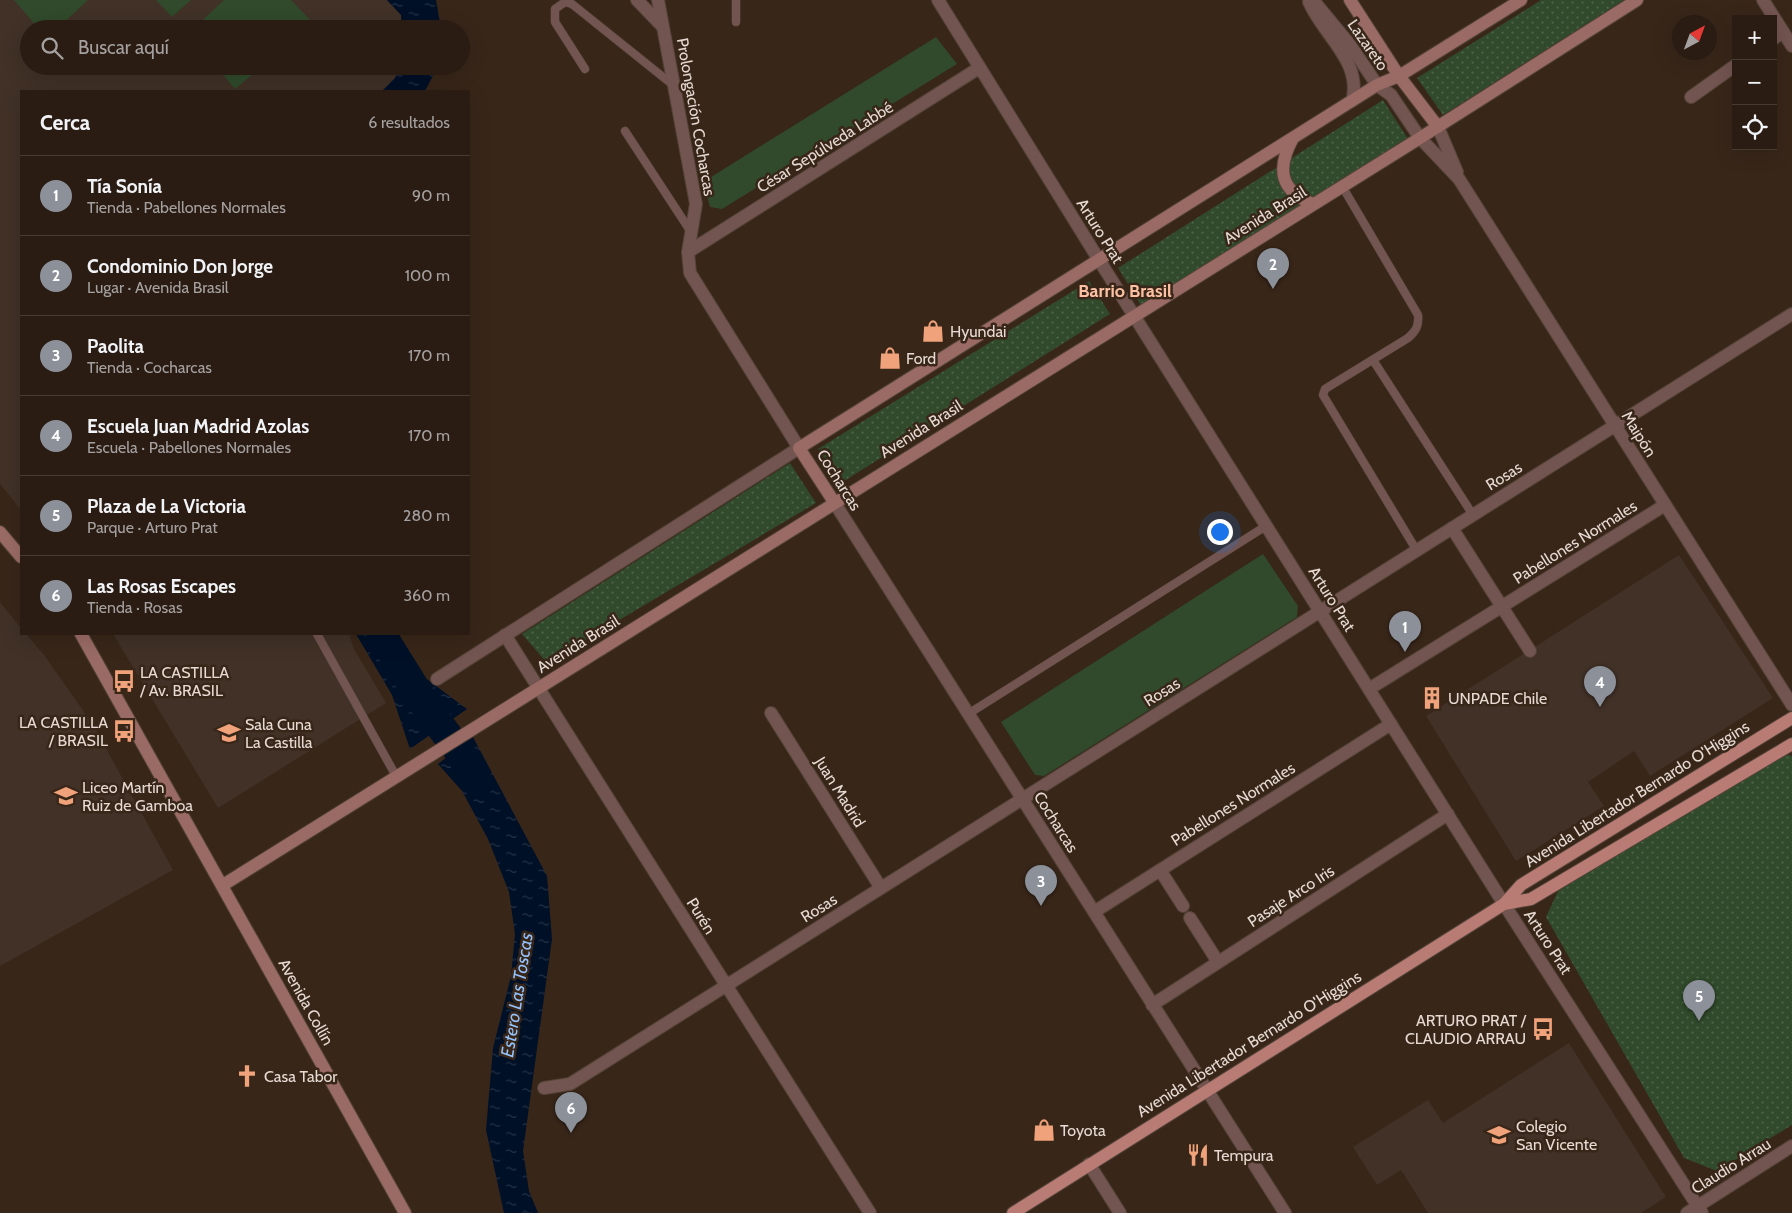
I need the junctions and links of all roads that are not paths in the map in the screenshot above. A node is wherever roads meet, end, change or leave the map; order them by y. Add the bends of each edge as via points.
1 (637, 0) edge
2 (658, 0) edge
3 (736, 0) edge
4 (938, 0) edge
5 (1308, 0) edge
6 (1313, 0) edge
7 (1350, 0) edge
8 (1521, 0) edge
9 (1636, 0) edge
10 (1763, 0) edge
11 (736, 22) dead end
12 (663, 28) junction
13 (1778, 36) edge
14 (1792, 46) edge
15 (980, 68) junction
16 (585, 69) dead end
17 (1732, 69) edge
18 (1400, 76) junction
19 (1377, 85) junction
20 (674, 86) junction
21 (1691, 97) dead end
22 (1352, 101) junction
23 (1438, 127) junction
24 (625, 131) dead end
25 (1293, 138) junction
26 (1420, 138) junction
27 (1459, 179) junction
28 (1342, 186) junction
29 (1313, 204) junction
30 (692, 233) junction
31 (688, 252) junction
32 (1099, 260) junction
33 (1792, 314) edge
34 (1133, 315) junction
35 (1373, 360) junction
36 (1615, 426) junction
37 (799, 448) junction
38 (834, 502) junction
39 (1665, 505) junction
40 (1473, 515) junction
41 (1266, 526) junction
42 (1452, 528) junction
43 (0, 532) edge
44 (1417, 551) junction
45 (20, 556) edge
46 (1502, 607) junction
47 (1320, 612) junction
48 (82, 635) edge
49 (318, 635) edge
50 (505, 636) junction
51 (1530, 651) dead end
52 (437, 679) dead end
53 (537, 688) junction
54 (1369, 689) junction
55 (1792, 705) edge
56 (771, 713) dead end
57 (968, 714) junction
58 (1792, 718) edge
59 (1391, 724) junction
60 (1792, 744) edge
61 (396, 776) junction
62 (1022, 799) junction
63 (1448, 814) junction
64 (1160, 870) junction
65 (223, 885) junction
66 (881, 888) junction
67 (1504, 904) junction
68 (1094, 912) junction
69 (1218, 962) junction
70 (726, 986) junction
71 (1152, 1005) junction
72 (544, 1088) dead end
73 (1207, 1090) junction
74 (1792, 1146) edge
75 (1089, 1164) junction
76 (1695, 1211) edge
77 (405, 1213) edge
78 (870, 1213) edge
79 (1013, 1213) edge
80 (1120, 1213) edge
81 (1285, 1213) edge

1 - 12 street
2 - 12 street, Prolongación Cocharcas
3 - 11 lane
4 - 15 street, Arturo Prat
5 - 22 street, Lazareto via 1352,72 1355,86
6 - 19 street, Lazareto via 1351,46
7 - 18 main road, Maipón
8 - 18 main road
9 - 23 main road, Avenida Brasil
10 - 13 street
12 - 20 street, Prolongación Cocharcas
13 - 14 street
15 - 31 street, César Sepúlveda Labbé
15 - 32 street, Arturo Prat
16 - 20 lane via 555,22 555,9 565,2 572,4
17 - 21 street
18 - 19 main road
18 - 23 main road, Maipón
19 - 22 main road
19 - 26 street, Maipón via 1391,95
20 - 30 street, Prolongación Cocharcas via 696,204
22 - 25 main road
23 - 26 main road, Avenida Brasil
23 - 27 street, Maipón
24 - 30 lane
25 - 29 main road via 1284,158 1283,179 1296,195
25 - 32 main road
26 - 27 street, Maipón
26 - 28 main road, Avenida Brasil
27 - 36 street, Maipón
28 - 29 main road, Avenida Brasil
28 - 35 lane via 1418,315 1419,324 1415,332
29 - 34 main road, Avenida Brasil
30 - 31 street, Prolongación Cocharcas
31 - 37 street, Prolongación Cocharcas via 690,273 696,284
32 - 34 street, Arturo Prat
32 - 37 main road
33 - 36 street, Rosas
34 - 38 main road, Avenida Brasil
34 - 41 street, Arturo Prat
35 - 40 lane
35 - 44 lane via 1325,390 1323,395
36 - 39 street, Maipón
36 - 40 street, Rosas
37 - 38 main road, Cocharcas
37 - 50 street
38 - 53 main road, Avenida Brasil
38 - 57 street, Cocharcas
39 - 46 street, Pabellones Normales
39 - 55 street, Maipón
40 - 42 street, Rosas
41 - 47 street, Arturo Prat
41 - 57 lane
42 - 44 street, Rosas
42 - 46 street
43 - 45 main road
44 - 47 street, Rosas
46 - 51 street
46 - 54 street, Pabellones Normales
47 - 54 street, Arturo Prat
47 - 62 street, Rosas
48 - 65 main road, Avenida Collín
49 - 61 lane
50 - 52 street
50 - 53 street, Purén
53 - 61 main road, Avenida Brasil
53 - 70 street, Purén
54 - 59 street, Arturo Prat
56 - 66 street, Juan Madrid
57 - 62 street, Cocharcas
58 - 67 main road, Avenida Libertador Bernardo O'Higgins via 1521,885
59 - 63 street, Arturo Prat
59 - 64 street, Pabellones Normales
60 - 67 main road, Avenida Libertador Bernardo O'Higgins via 1531,899
61 - 65 main road, Avenida Brasil
62 - 66 street, Rosas
62 - 68 street, Cocharcas
63 - 67 street, Arturo Prat
63 - 69 street, Pasaje Arco Iris
64 - 68 street, Pabellones Normales
64 - 69 street
65 - 77 main road, Avenida Collín
66 - 70 street, Rosas
67 - 73 main road, Avenida Libertador Bernardo O'Higgins
67 - 76 street, Arturo Prat
68 - 71 street, Cocharcas
69 - 71 street, Pasaje Arco Iris
70 - 72 street, Rosas via 570,1084
70 - 78 street, Purén
71 - 73 street, Cocharcas
73 - 75 main road, Avenida Libertador Bernardo O'Higgins
73 - 81 street, Cocharcas
74 - 76 street, Claudio Arrau
75 - 79 main road, Avenida Libertador Bernardo O'Higgins
75 - 80 street

